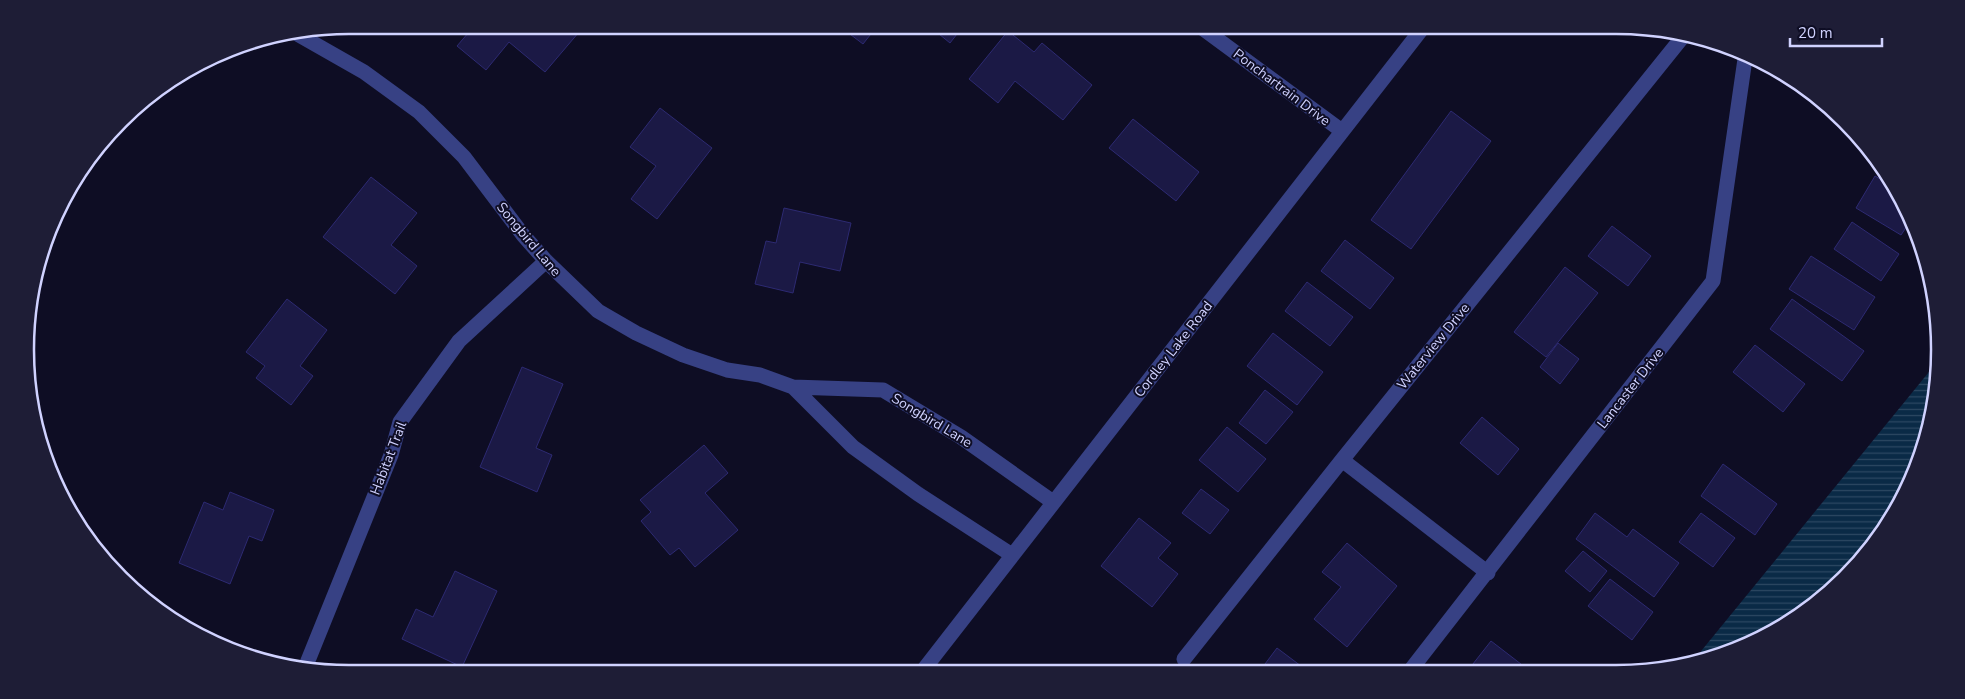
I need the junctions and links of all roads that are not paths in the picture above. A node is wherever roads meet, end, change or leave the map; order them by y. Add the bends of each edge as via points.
1 (1210, 34) edge
2 (1418, 34) edge
3 (303, 37) edge
4 (1679, 40) edge
5 (1745, 62) edge
6 (1342, 131) junction
7 (546, 261) junction
8 (793, 388) junction
9 (1342, 460) junction
10 (1053, 502) junction
11 (1012, 555) junction
12 (1488, 573) junction
13 (1184, 659) dead end
14 (307, 663) edge
15 (927, 665) edge
16 (1415, 665) edge

1 - 6 street, Ponchartrain Drive
2 - 6 street, Cordley Lake Road
3 - 7 street, Songbird Lane via 364,72 419,112 464,157
4 - 9 street, Waterview Drive
5 - 12 street, Lancaster Drive via 1713,281
6 - 10 street, Cordley Lake Road
7 - 8 street, Songbird Lane via 598,311 636,333 682,355 727,370 760,375
7 - 14 street, Habitat Trail via 459,341 400,422 391,455
8 - 10 street, Songbird Lane via 883,390 961,437
8 - 11 street, Songbird Lane via 853,447
9 - 12 street
9 - 13 street, Waterview Drive
10 - 11 street, Cordley Lake Road
11 - 15 street, Cordley Lake Road
12 - 16 street, Lancaster Drive

